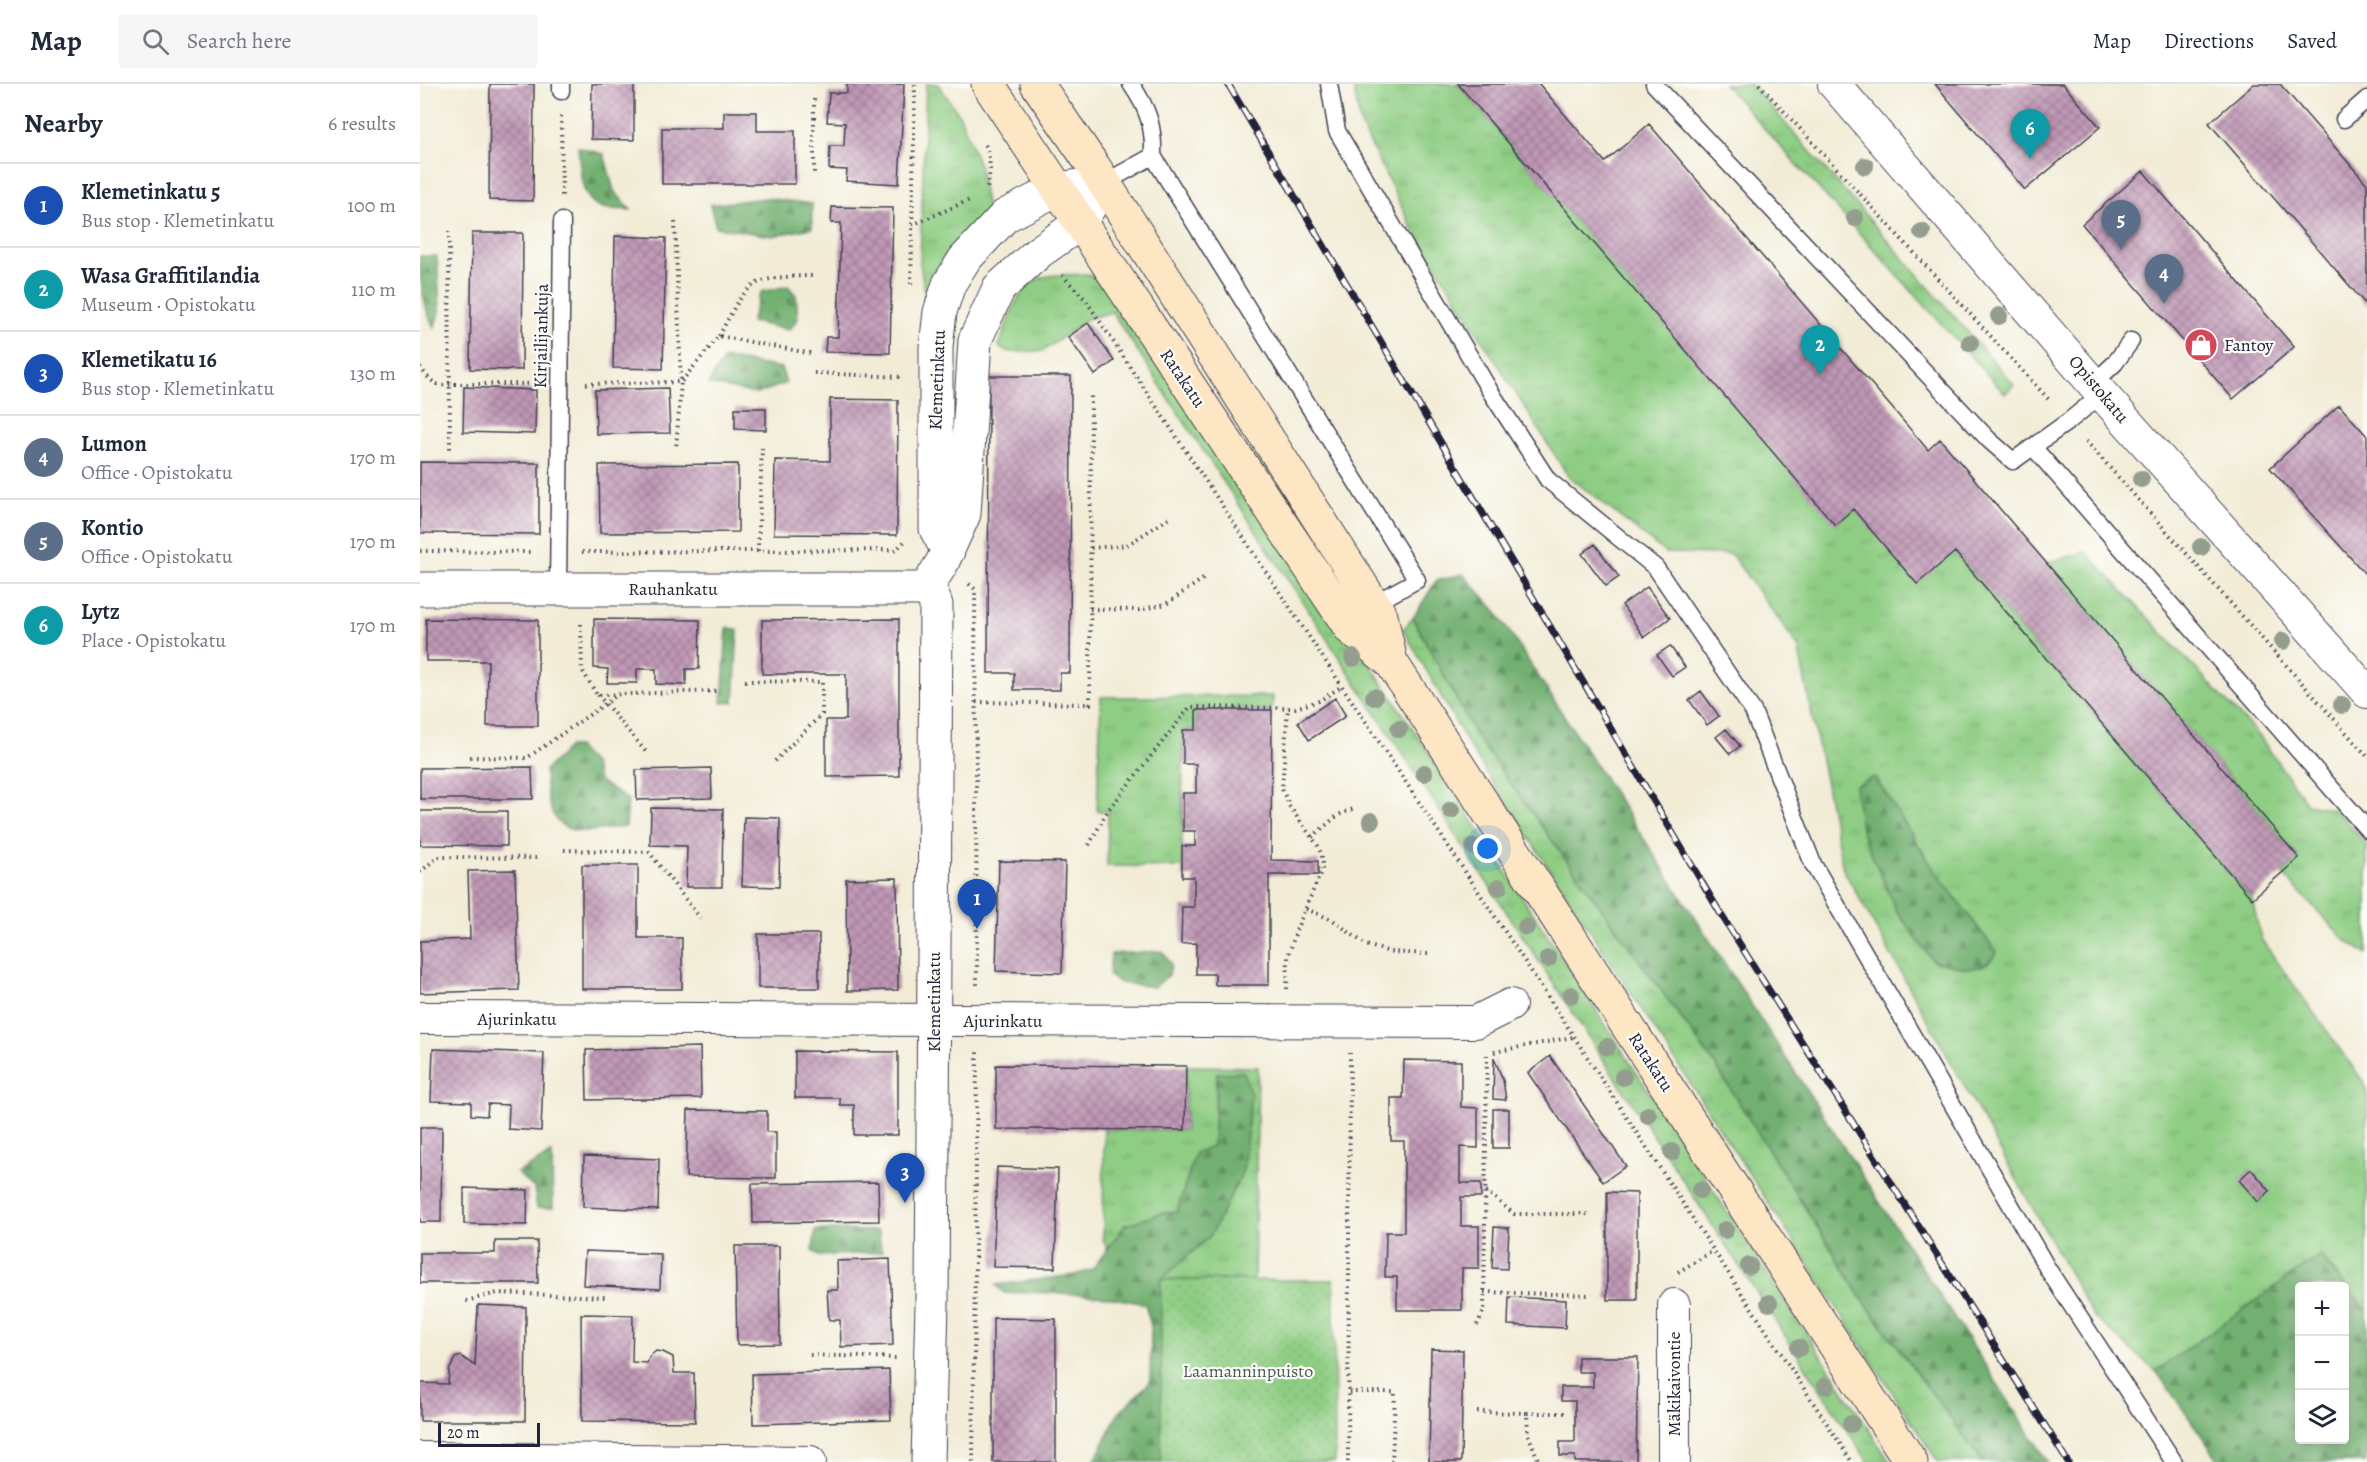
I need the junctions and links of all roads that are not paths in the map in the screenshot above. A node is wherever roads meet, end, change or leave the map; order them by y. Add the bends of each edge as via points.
1 (988, 84) edge
2 (1037, 84) edge
3 (1131, 84) edge
4 (1329, 84) edge
5 (1654, 84) edge
6 (1834, 84) edge
7 (2367, 99) edge
8 (2344, 120) dead end
9 (1153, 156) junction
10 (1104, 183) junction
11 (1057, 189) junction
12 (562, 221) road end
13 (1079, 224) junction
14 (2131, 341) dead end
15 (2098, 388) junction
16 (2033, 447) junction
17 (948, 551) junction
18 (420, 589) edge
19 (558, 589) junction
20 (926, 589) junction
21 (1373, 604) junction
22 (1390, 662) junction
23 (2367, 692) edge
24 (2367, 829) edge
25 (1510, 1005) dead end
26 (420, 1018) edge
27 (934, 1021) junction
28 (1674, 1305) dead end
29 (420, 1458) edge
30 (810, 1462) edge
31 (928, 1462) edge
32 (1674, 1462) edge
33 (1911, 1462) edge
34 (2174, 1462) edge

1 - 11 main road, Ratakatu
2 - 10 main road, Ratakatu
3 - 9 lane via 1142,100 1154,133
4 - 34 lane via 1337,131 1490,391 1548,480 1656,568 1753,711 1813,864 2049,1271
5 - 16 lane via 1989,440 2013,461
6 - 15 street, Opistokatu
7 - 8 lane
9 - 10 lane
9 - 21 lane via 1417,580
10 - 11 street, Klemetinkatu
10 - 13 street, Klemetinkatu
10 - 21 main road, Ratakatu
11 - 13 main road, Ratakatu
11 - 17 street, Klemetinkatu via 995,205 949,284 940,312 936,347 936,529
12 - 19 lane, Kirjailijankuja
13 - 17 street, Klemetinkatu via 1039,252 999,288 975,340 964,514
13 - 22 main road, Ratakatu via 1351,629
14 - 15 lane
15 - 16 lane via 2069,422
15 - 23 street, Opistokatu
16 - 24 lane
17 - 20 street, Klemetinkatu
18 - 19 street, Rauhankatu
19 - 20 street, Rauhankatu
20 - 27 street, Klemetinkatu via 936,604
21 - 22 main road, Ratakatu via 1381,616
22 - 33 main road, Ratakatu
25 - 27 street, Ajurinkatu via 1476,1022
26 - 27 street, Ajurinkatu
27 - 31 street, Klemetinkatu
28 - 32 street, Mäkikaivontie
29 - 30 street

